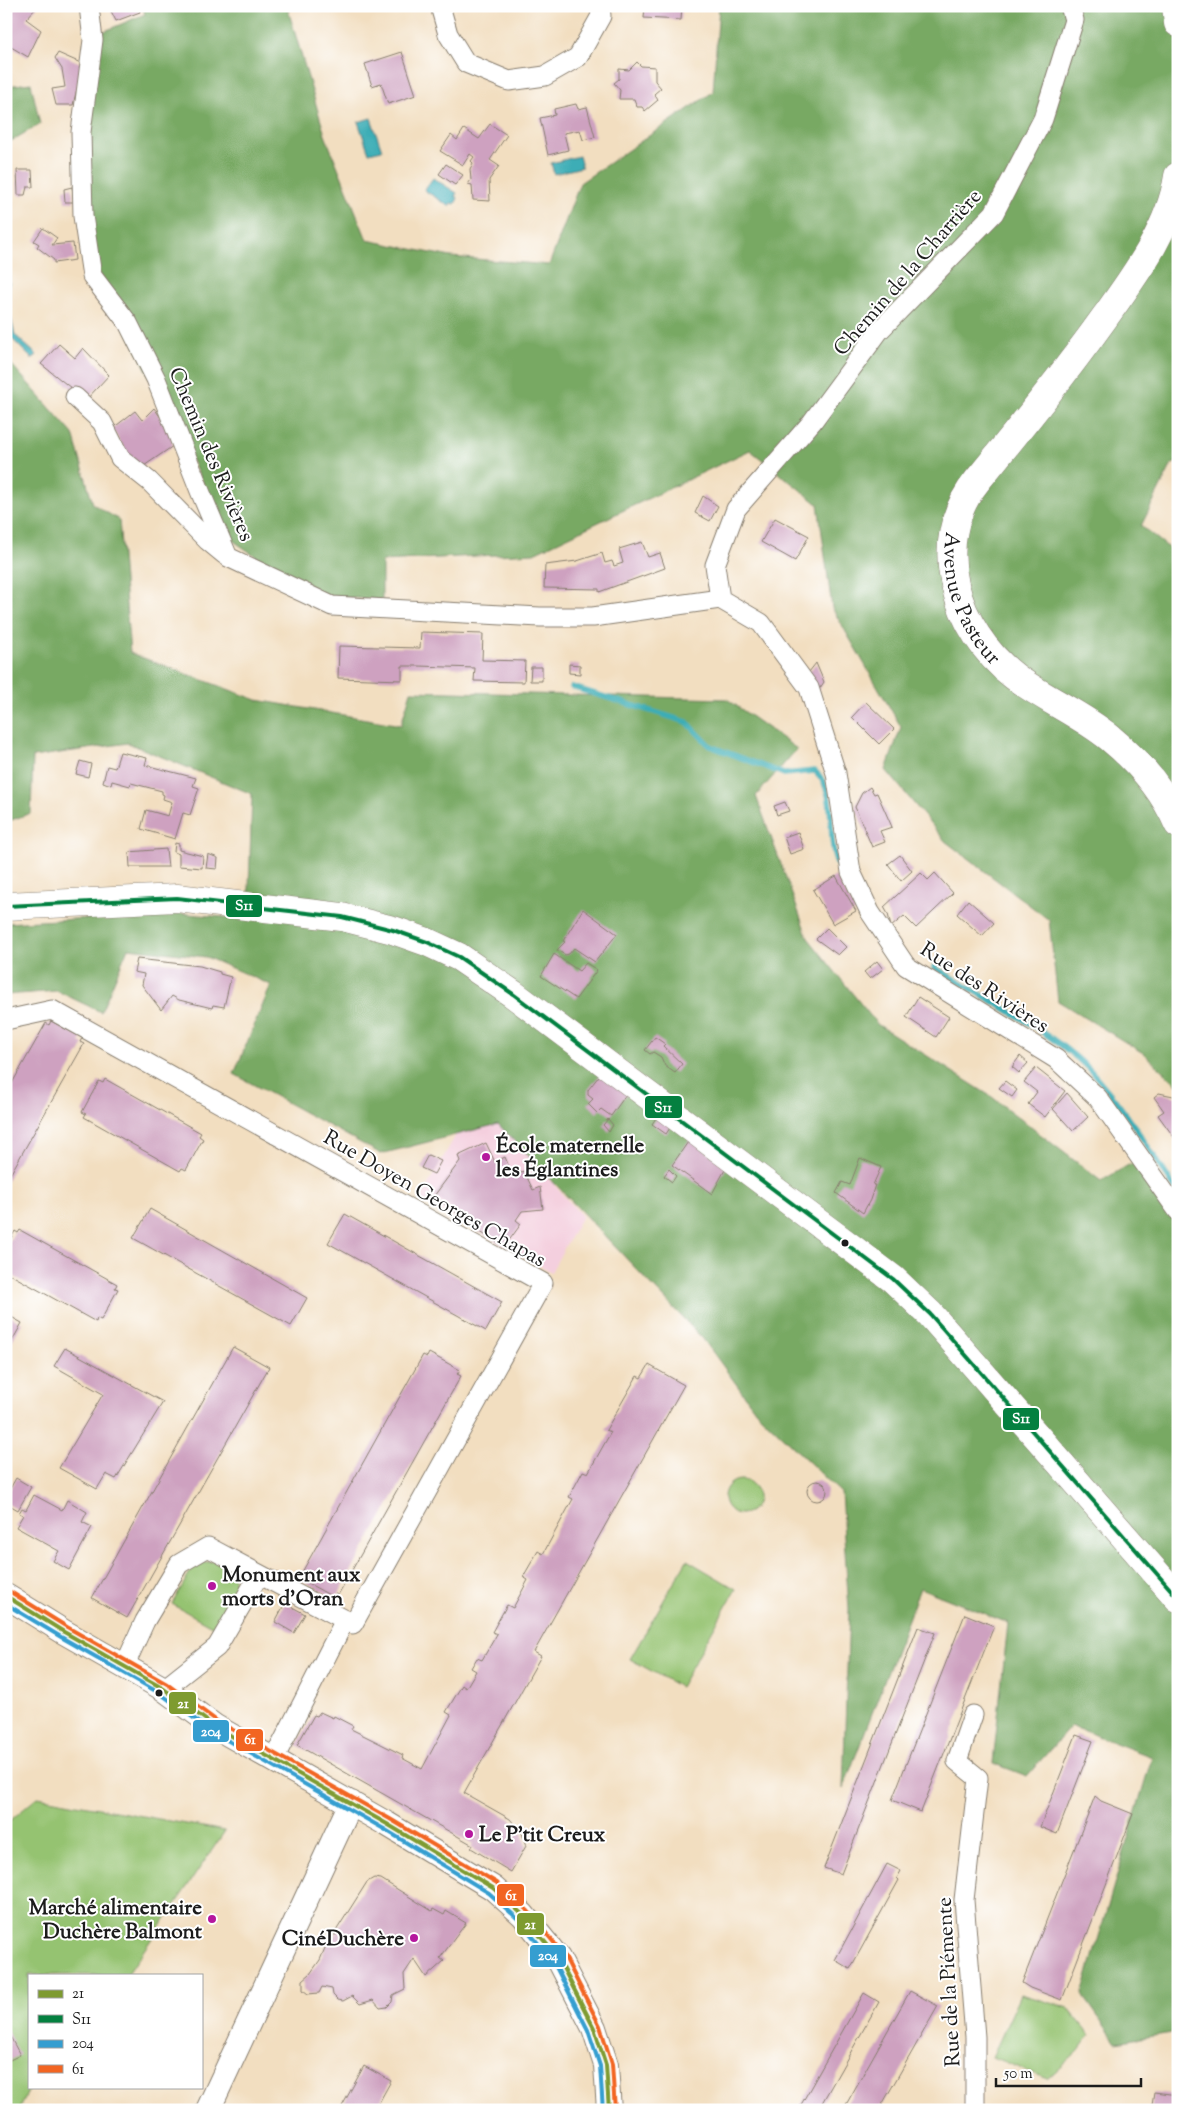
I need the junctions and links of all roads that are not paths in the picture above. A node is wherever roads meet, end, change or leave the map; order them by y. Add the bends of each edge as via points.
1 (89, 6) edge
2 (440, 6) edge
3 (600, 6) edge
4 (1070, 6) edge
5 (1176, 6) edge
6 (1178, 23) edge
7 (1178, 176) edge
8 (75, 397) dead end
9 (228, 557) junction
10 (720, 599) junction
11 (1178, 824) edge
12 (6, 906) edge
13 (6, 1020) edge
14 (1178, 1211) edge
15 (259, 1575) junction
16 (6, 1596) edge
17 (1178, 1598) edge
18 (345, 1620) junction
19 (124, 1667) junction
20 (164, 1690) junction
21 (973, 1716) dead end
22 (274, 1759) junction
23 (351, 1804) junction
24 (208, 2110) edge
25 (609, 2110) edge
26 (975, 2110) edge

1 - 9 street, Chemin des Rivières via 93,40 81,132 83,216 92,276 128,323 156,379
2 - 3 street via 448,34 466,62 509,81 545,76 578,57 601,16
4 - 10 street, Chemin de la Charrière via 1074,20 1043,119 994,213 879,331 812,422 736,509 715,565
5 - 6 main road
7 - 11 main road, Avenue Pasteur via 1158,237 1072,363 972,488 957,515 951,543 952,578 963,611 982,644 1013,675 1109,737 1144,768 1170,805
8 - 9 street via 102,422 120,458 149,481
9 - 10 street, Chemin des Rivières via 332,606 593,617
10 - 14 street, Rue des Rivières via 761,623 809,688 836,773 851,872 870,912 906,966 1056,1059 1098,1098
12 - 17 main road via 178,898 342,917 393,930 459,957 893,1279 930,1314
13 - 18 street, Rue Doyen Georges Chapas via 52,1010 543,1283 353,1624
15 - 18 street
15 - 19 street via 208,1547 179,1564 145,1621
15 - 20 street via 217,1647
16 - 19 street
18 - 22 street
19 - 20 street
20 - 22 street via 214,1726
21 - 26 street, Rue de la Piémente via 957,1761 978,1778 964,1900 975,2036
22 - 23 street
23 - 24 street
23 - 25 street via 493,1888 523,1915 558,1958 594,2028 606,2065

